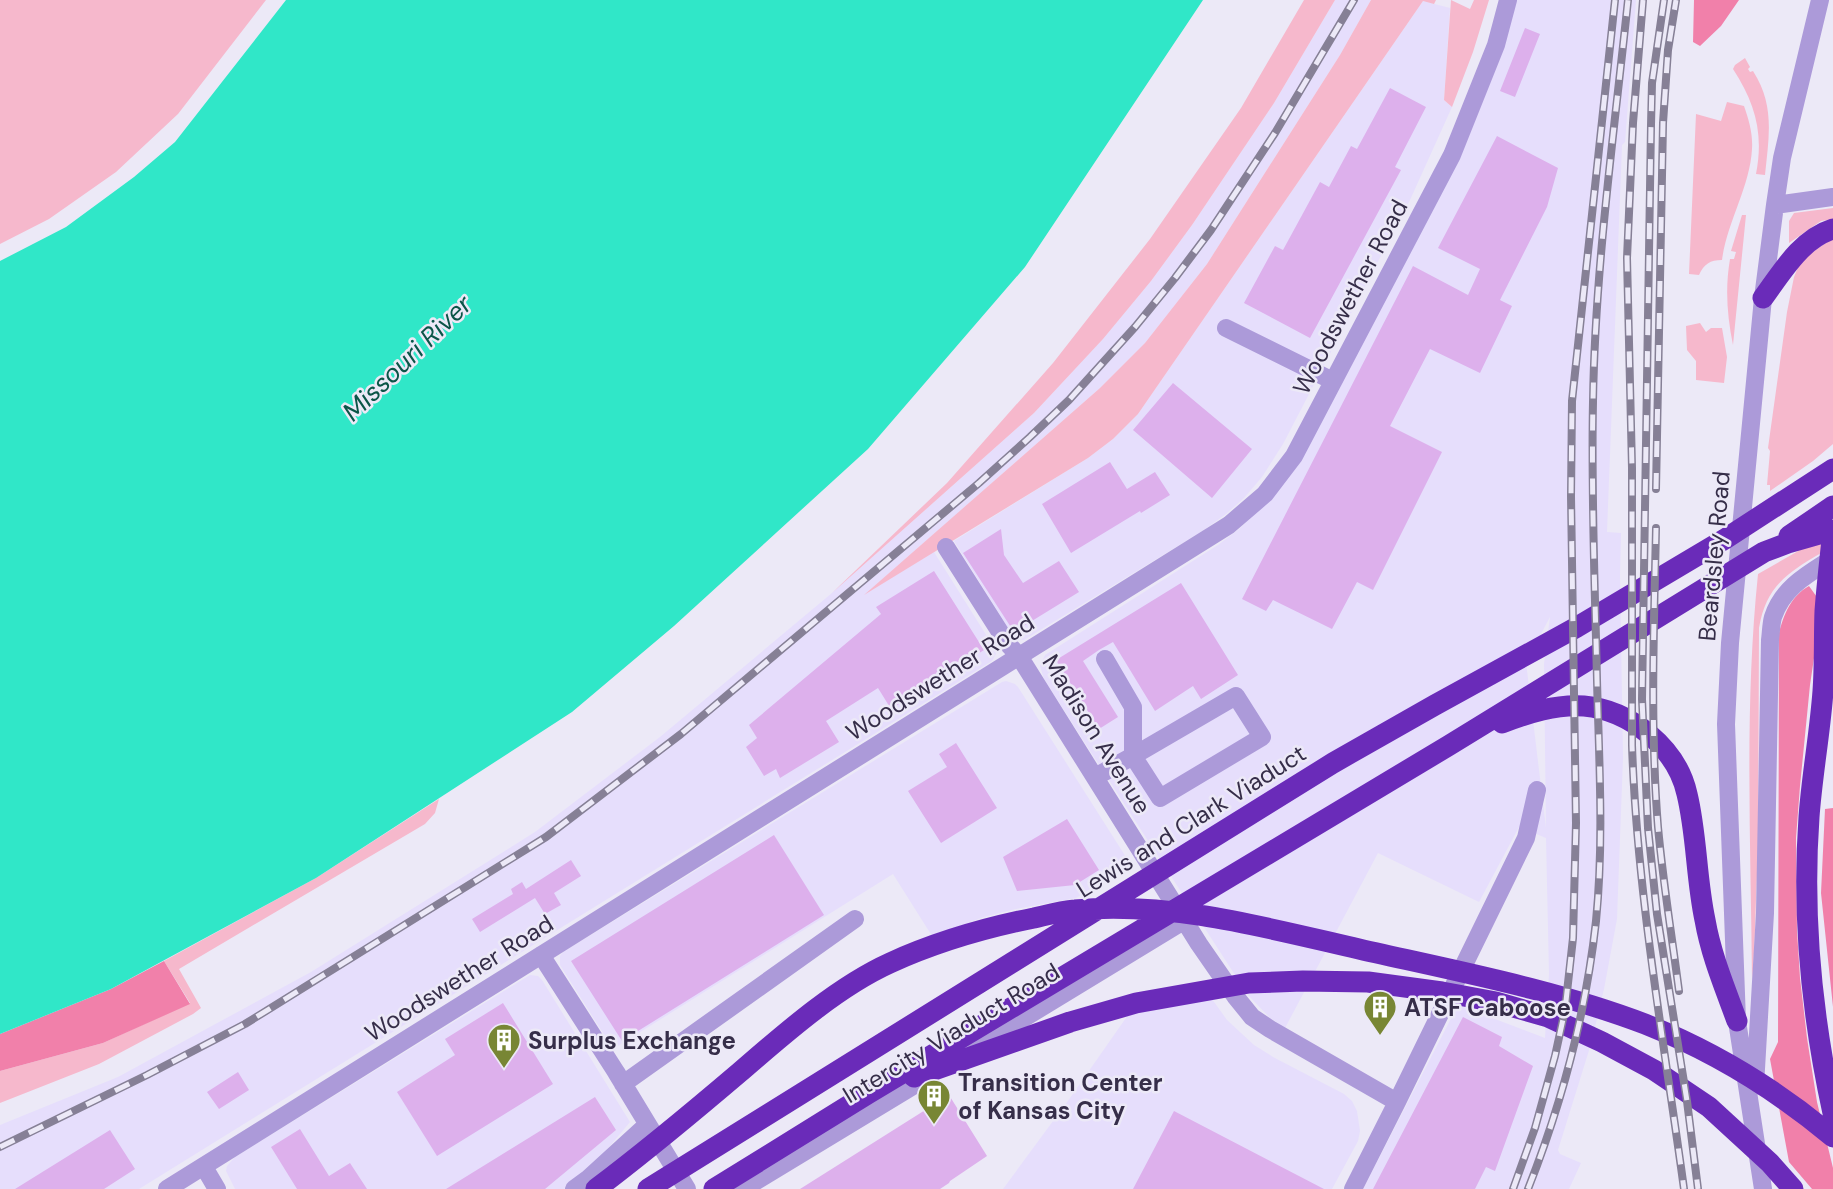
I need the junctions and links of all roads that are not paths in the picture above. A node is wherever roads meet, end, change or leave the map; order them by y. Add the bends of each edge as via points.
1 (1508, 0) edge
2 (1820, 0) edge
3 (1833, 197) edge
4 (1775, 205) junction
5 (1833, 229) edge
6 (1763, 298) junction
7 (1226, 328) dead end
8 (1333, 381) junction
9 (1833, 456) edge
10 (1833, 469) edge
11 (1833, 506) edge
12 (1769, 511) junction
13 (1833, 531) edge
14 (946, 547) dead end
15 (1764, 552) junction
16 (1833, 558) edge
17 (1833, 655) edge
18 (1019, 656) junction
19 (1105, 659) dead end
20 (1823, 690) junction
21 (1448, 746) junction
22 (1133, 756) junction
23 (1095, 776) junction
24 (1537, 790) dead end
25 (855, 919) dead end
26 (1185, 920) junction
27 (541, 955) junction
28 (1737, 1021) junction
29 (623, 1084) junction
30 (869, 1093) junction
31 (1397, 1102) junction
32 (1833, 1113) edge
33 (1752, 1121) junction
34 (646, 1125) junction
35 (1833, 1138) edge
36 (204, 1167) junction
37 (167, 1189) edge
38 (217, 1189) edge
39 (574, 1189) edge
40 (596, 1189) edge
41 (648, 1189) edge
42 (687, 1189) edge
43 (714, 1189) edge
44 (743, 1189) edge
45 (1353, 1189) edge
46 (1763, 1189) edge
47 (1793, 1189) edge

1 - 8 street, Woodswether Road via 1496,45 1452,155
2 - 4 street, Beardsley Road
3 - 4 street
4 - 6 street, Beardsley Road
5 - 6 highway via 1801,250
6 - 28 street, Beardsley Road via 1726,724
7 - 8 street
8 - 18 street, Woodswether Road via 1294,456 1265,494 1239,517
9 - 12 highway
10 - 12 highway
11 - 15 highway
12 - 41 highway, Lewis and Clark Viaduct via 1577,627 1334,763
13 - 15 highway
13 - 20 highway
14 - 18 street, Madison Avenue
15 - 21 highway
16 - 33 street, Beardsley Road via 1787,591 1773,618 1765,913
17 - 20 highway
18 - 23 street, Madison Avenue
18 - 27 street, Woodswether Road
19 - 22 street via 1133,707
20 - 32 highway via 1807,876 1815,1003
21 - 28 highway via 1521,716 1584,706 1611,712 1639,726 1661,746 1687,792 1705,920
21 - 30 highway
22 - 22 street via 1160,798 1262,737 1236,696
22 - 23 street
23 - 26 street, Madison Avenue
24 - 31 street via 1527,838
25 - 29 street
26 - 31 street, Madison Avenue via 1252,1017
26 - 44 street, Intercity Viaduct Road
27 - 29 street
27 - 36 street, Woodswether Road
28 - 33 street, Beardsley Road
29 - 34 street
30 - 43 highway
30 - 47 highway via 1136,1003 1249,983 1368,982 1496,1002 1548,1017 1602,1041 1709,1107
31 - 45 street
33 - 46 street, Beardsley Road
34 - 39 street
34 - 42 street
35 - 40 highway via 1727,1064 1650,1026 1592,1006 1259,926 1156,909 1074,910 998,925 887,965 792,1027
36 - 37 street, Woodswether Road
36 - 38 street

